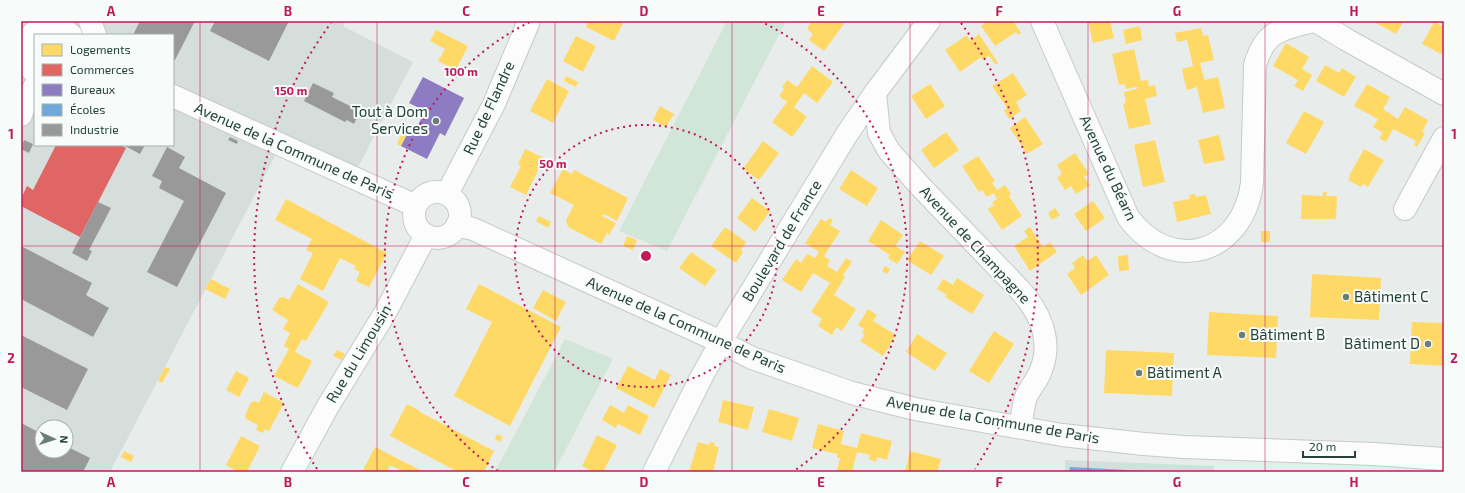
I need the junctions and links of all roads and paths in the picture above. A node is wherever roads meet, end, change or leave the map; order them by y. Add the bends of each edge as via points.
1 (90, 21) edge
2 (529, 21) edge
3 (929, 21) edge
4 (1042, 21) edge
5 (1313, 21) edge
6 (1316, 21) edge
7 (68, 28) edge
8 (1347, 30) edge
9 (95, 34) edge
10 (24, 41) edge
11 (34, 71) edge
12 (875, 93) junction
13 (1444, 94) edge
14 (174, 96) edge
15 (1444, 138) edge
16 (447, 194) junction
17 (416, 206) junction
18 (1405, 209) dead end
19 (457, 225) junction
20 (426, 235) junction
21 (721, 342) junction
22 (1020, 427) junction
23 (1444, 459) edge
24 (292, 472) edge
25 (654, 472) edge

1 - 9 street
2 - 16 street, Rue de Flandre via 494,104
3 - 12 street, Boulevard de France
4 - 5 street, Avenue du Béarn via 1128,217 1141,232 1158,244 1190,251 1211,246 1224,238 1236,227 1247,206 1252,183 1254,65 1258,52 1273,34
6 - 8 street
7 - 10 street via 43,27
8 - 13 street
10 - 11 street via 26,62
12 - 21 street, Boulevard de France via 847,134
12 - 22 street, Avenue de Champagne via 879,133 888,151 1019,289 1040,319 1046,348 1044,360 1026,398
14 - 17 street, Avenue de la Commune de Paris
15 - 18 street
16 - 17 street via 432,192 420,199
16 - 19 street via 453,198 460,211
17 - 20 street via 414,219
19 - 20 street via 444,237
19 - 21 street, Avenue de la Commune de Paris via 473,229
20 - 24 street, Rue du Limousin via 385,313 328,406
21 - 22 street, Avenue de la Commune de Paris via 752,358 852,393 915,409
21 - 25 street, Boulevard de France
22 - 23 street, Avenue de la Commune de Paris via 1062,435 1152,445

